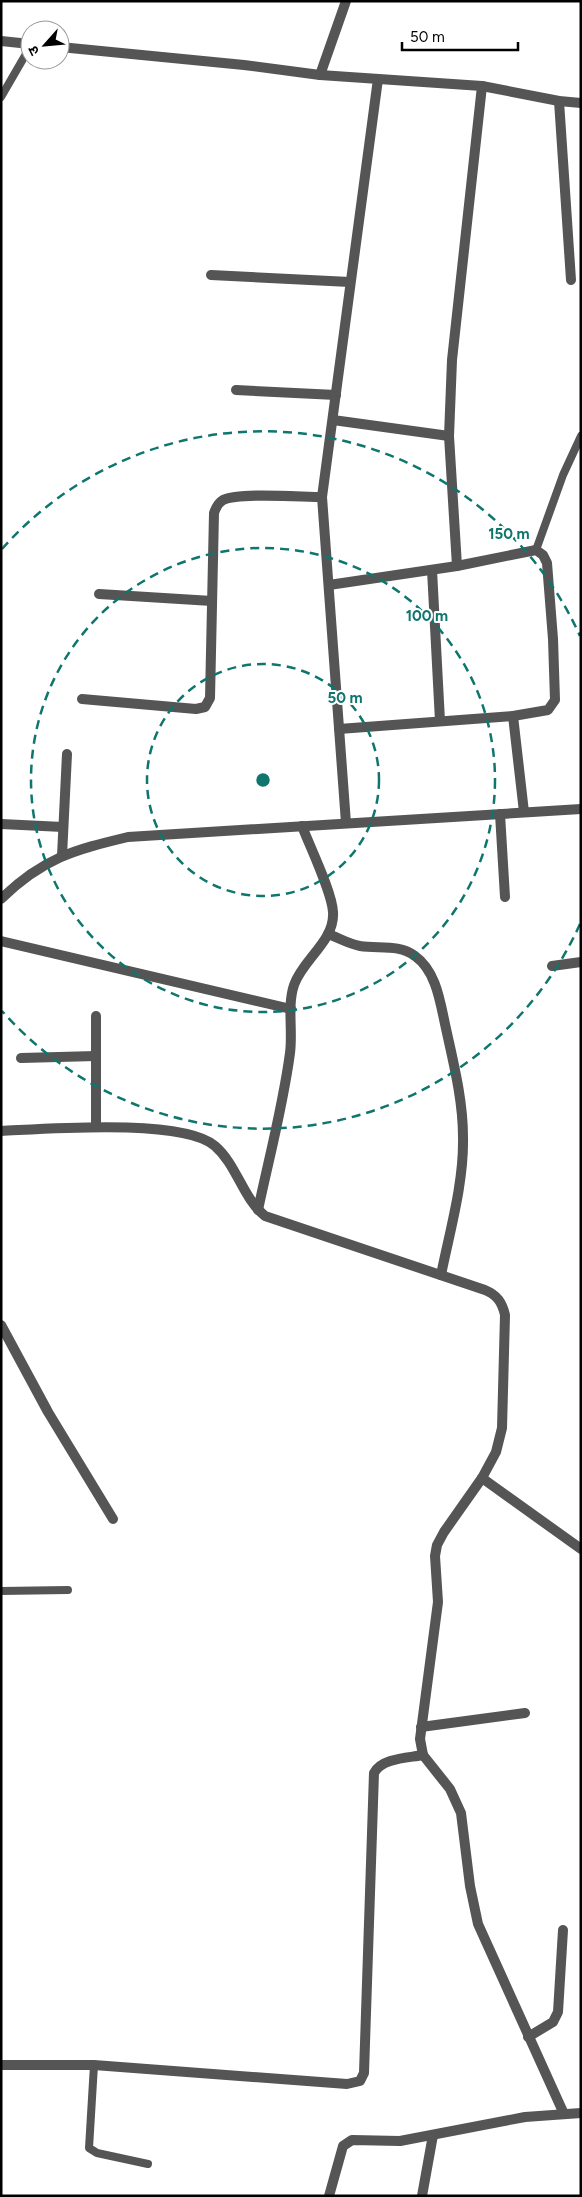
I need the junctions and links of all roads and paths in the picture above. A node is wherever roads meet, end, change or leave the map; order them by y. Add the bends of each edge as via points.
1 (346, 1) edge
2 (1, 41) edge
3 (20, 44) edge
4 (70, 48) edge
5 (20, 63) edge
6 (320, 75) junction
7 (378, 79) junction
8 (482, 86) junction
9 (1, 97) edge
10 (559, 101) junction
11 (581, 103) edge
12 (211, 275) dead end
13 (571, 280) dead end
14 (350, 282) junction
15 (236, 390) dead end
16 (336, 396) junction
17 (333, 420) junction
18 (449, 436) junction
19 (581, 436) edge
20 (322, 497) junction
21 (536, 550) junction
22 (457, 566) junction
23 (432, 570) junction
24 (329, 585) junction
25 (99, 594) dead end
26 (212, 601) junction
27 (82, 700) dead end
28 (513, 716) junction
29 (440, 722) junction
30 (339, 730) junction
31 (68, 754) dead end
32 (581, 809) edge
33 (524, 812) junction
34 (500, 814) junction
35 (1, 824) edge
36 (346, 824) junction
37 (302, 826) junction
38 (63, 827) junction
39 (62, 856) junction
40 (505, 897) dead end
41 (1, 899) edge
42 (328, 934) junction
43 (1, 941) edge
44 (581, 962) edge
45 (552, 966) dead end
46 (291, 1009) junction
47 (96, 1016) dead end
48 (96, 1056) junction
49 (21, 1058) dead end
50 (96, 1126) junction
51 (1, 1131) edge
52 (258, 1210) junction
53 (441, 1275) junction
54 (1, 1325) edge
55 (482, 1478) junction
56 (113, 1519) dead end
57 (581, 1549) edge
58 (68, 1590) dead end
59 (1, 1591) edge
60 (525, 1713) dead end
61 (421, 1727) junction
62 (423, 1755) junction
63 (563, 1930) dead end
64 (528, 2037) junction
65 (1, 2065) edge
66 (94, 2065) junction
67 (581, 2113) edge
68 (564, 2114) junction
69 (432, 2135) junction
70 (148, 2164) dead end
71 (329, 2196) edge
72 (422, 2196) edge

1 - 6 street
2 - 3 street
4 - 6 street
5 - 9 lane
6 - 7 street
7 - 8 street
7 - 14 street
8 - 10 street
8 - 18 street via 452,360
10 - 11 street
10 - 13 street
12 - 14 street
14 - 16 street
15 - 16 street
16 - 17 street
17 - 18 street
17 - 20 street
18 - 22 street
19 - 21 lane
20 - 24 street
20 - 26 street via 235,497 220,501 214,513
21 - 22 street
21 - 28 street via 546,563 555,700 548,710
22 - 23 street
23 - 24 street
23 - 29 street
24 - 30 street
25 - 26 street
26 - 27 street via 210,698 205,707 196,709
28 - 29 street
28 - 33 street
29 - 30 street
30 - 36 street
31 - 38 street
32 - 33 street
33 - 34 street
34 - 36 street
34 - 40 street
35 - 38 street
36 - 37 street
37 - 39 street via 128,836
37 - 42 street via 331,901 333,920
38 - 39 street
39 - 41 street via 22,878
42 - 46 street via 295,983
42 - 53 street via 351,944 404,950 416,956 425,966 439,996 456,1076 464,1138 460,1183
43 - 46 street
44 - 45 street
46 - 52 street via 286,1078
47 - 48 street
48 - 49 street
48 - 50 street
50 - 51 street
50 - 52 street via 182,1132 203,1138 220,1150
52 - 53 street via 279,1223
53 - 55 street via 493,1293 503,1306 502,1428 496,1452
54 - 56 street via 48,1412
55 - 57 street
55 - 61 street via 437,1545 434,1565 438,1602
58 - 59 lane
60 - 61 street
61 - 62 street
62 - 64 street via 450,1789 462,1813 478,1924
62 - 66 street via 389,1762 376,1768 374,1773 364,2073 360,2081 348,2084
63 - 64 street via 558,2012 553,2022
64 - 68 street
65 - 66 street
66 - 70 lane via 89,2148 97,2153
67 - 68 street
68 - 69 street via 525,2117
69 - 71 street via 400,2141 348,2141 341,2152
69 - 72 street

